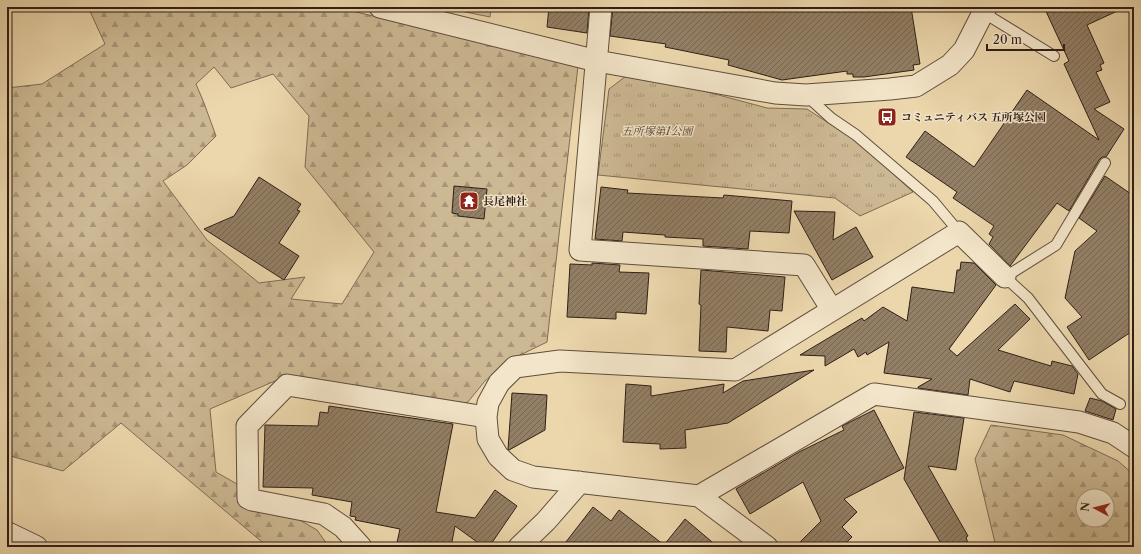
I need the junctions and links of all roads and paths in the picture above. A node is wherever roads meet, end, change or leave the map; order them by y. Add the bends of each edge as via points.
1 (380, 7) edge
2 (601, 7) edge
3 (985, 10) edge
4 (1054, 56) dead end
5 (597, 61) junction
6 (806, 95) junction
7 (1105, 163) dead end
8 (959, 232) junction
9 (1005, 277) junction
10 (832, 310) junction
11 (1120, 404) dead end
12 (486, 417) junction
13 (1134, 447) edge
14 (580, 482) junction
15 (699, 496) junction
16 (7, 533) edge
17 (36, 547) edge
18 (361, 547) edge
19 (519, 547) edge
20 (767, 547) edge

1 - 5 street
2 - 5 street
3 - 4 lane
3 - 6 street via 964,50 950,66 916,86
5 - 6 street via 775,93
5 - 10 street via 580,250 804,265
6 - 8 lane via 933,201
7 - 9 lane via 1056,244
8 - 9 street
8 - 10 street
9 - 11 lane via 1028,298 1102,394
10 - 12 street via 735,370 560,361 515,367 499,383 488,403
12 - 14 street via 488,439 498,456 513,470 534,477
12 - 18 street via 287,385 247,426 248,498 324,514 343,527
13 - 15 street via 1113,434 1079,422 874,394
14 - 15 street
14 - 19 street
15 - 20 street
16 - 17 street

